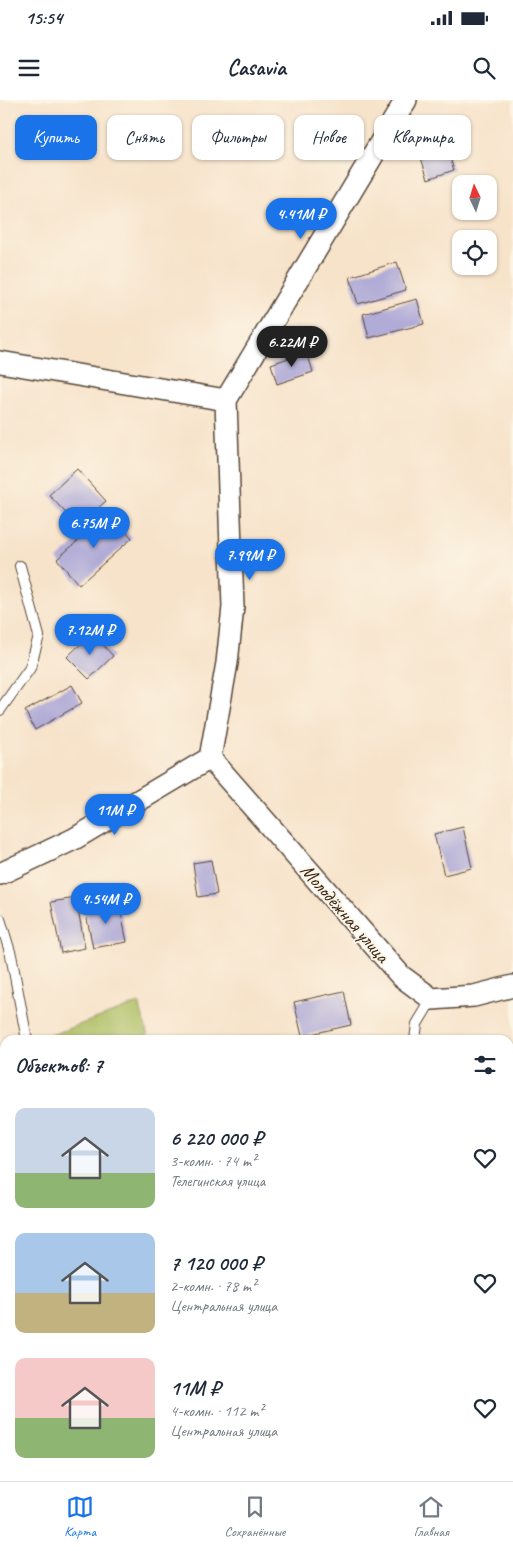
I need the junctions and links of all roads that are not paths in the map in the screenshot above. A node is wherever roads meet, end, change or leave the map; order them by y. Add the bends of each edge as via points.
1 (406, 100) edge
2 (0, 362) edge
3 (226, 400) junction
4 (20, 566) dead end
5 (0, 710) edge
6 (210, 758) junction
7 (0, 874) edge
8 (0, 919) edge
9 (513, 986) edge
10 (432, 999) junction
11 (26, 1035) edge
12 (416, 1035) edge

1 - 3 street
2 - 3 street
3 - 6 street via 233,607 227,664
4 - 5 lane via 39,636 30,668
6 - 7 street via 74,839
6 - 10 street, Молодёжная улица via 401,976
8 - 11 lane via 11,955
9 - 10 street via 474,996
10 - 12 lane via 417,1024

